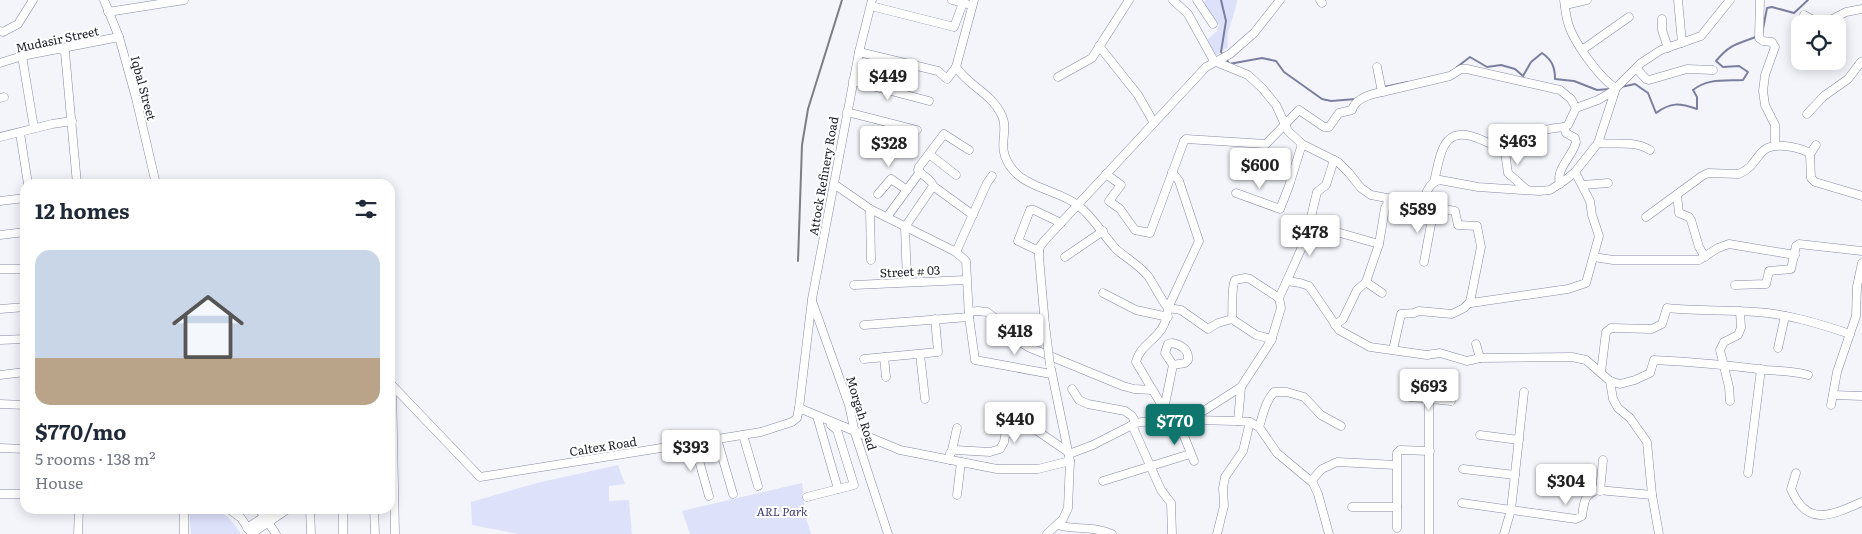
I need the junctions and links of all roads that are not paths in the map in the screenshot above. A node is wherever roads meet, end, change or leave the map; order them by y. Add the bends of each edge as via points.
1 (33, 0) edge
2 (104, 0) edge
3 (184, 0) edge
4 (952, 0) edge
5 (1129, 0) edge
6 (1173, 0) edge
7 (1198, 0) edge
8 (1280, 0) edge
9 (1587, 0) edge
10 (1678, 0) edge
11 (1730, 0) edge
12 (1760, 0) edge
13 (872, 3) edge
14 (963, 3) junction
15 (973, 3) edge
16 (1564, 3) edge
17 (1862, 9) edge
18 (108, 12) junction
19 (1840, 15) edge
20 (1629, 17) dead end
21 (1662, 19) dead end
22 (1213, 24) dead end
23 (0, 32) edge
24 (119, 37) junction
25 (1682, 44) junction
26 (1099, 46) junction
27 (1668, 48) junction
28 (61, 49) junction
29 (1582, 50) junction
30 (859, 52) junction
31 (22, 56) junction
32 (1217, 60) junction
33 (1862, 62) edge
34 (0, 63) edge
35 (956, 67) junction
36 (1377, 67) dead end
37 (1636, 68) junction
38 (1713, 70) dead end
39 (1058, 77) dead end
40 (853, 81) junction
41 (1381, 88) junction
42 (1615, 89) junction
43 (929, 100) dead end
44 (1576, 108) junction
45 (846, 112) junction
46 (1807, 114) dead end
47 (72, 121) junction
48 (1154, 123) junction
49 (1285, 124) junction
50 (34, 128) junction
51 (1564, 128) junction
52 (917, 130) dead end
53 (20, 133) junction
54 (0, 137) edge
55 (1598, 143) junction
56 (1302, 144) junction
57 (1504, 145) junction
58 (1775, 145) junction
59 (1816, 145) dead end
60 (969, 150) dead end
61 (1650, 150) dead end
62 (929, 154) junction
63 (1810, 154) junction
64 (1334, 160) junction
65 (920, 172) junction
66 (1172, 172) junction
67 (1576, 172) junction
68 (1106, 174) junction
69 (956, 175) dead end
70 (992, 176) dead end
71 (27, 179) edge
72 (77, 179) edge
73 (155, 179) edge
74 (1434, 182) junction
75 (1608, 183) dead end
76 (834, 184) junction
77 (1560, 184) junction
78 (1583, 185) junction
79 (933, 186) junction
80 (907, 190) junction
81 (1527, 190) junction
82 (1236, 193) dead end
83 (878, 194) dead end
84 (1677, 194) junction
85 (1862, 196) edge
86 (20, 199) edge
87 (1390, 199) junction
88 (0, 201) edge
89 (1078, 204) junction
90 (1422, 204) junction
91 (1434, 208) junction
92 (870, 209) junction
93 (973, 215) junction
94 (1646, 217) dead end
95 (887, 218) junction
96 (1061, 223) junction
97 (1312, 224) junction
98 (905, 227) junction
99 (1103, 231) junction
100 (20, 233) edge
101 (0, 235) edge
102 (1379, 244) junction
103 (1039, 251) junction
104 (1862, 251) edge
105 (956, 252) junction
106 (1795, 255) junction
107 (1065, 257) dead end
108 (1594, 257) junction
109 (1705, 257) junction
110 (871, 260) dead end
111 (1424, 262) dead end
112 (1862, 263) edge
113 (0, 269) edge
114 (20, 269) edge
115 (966, 280) junction
116 (1287, 281) junction
117 (907, 282) junction
118 (1366, 282) junction
119 (1735, 284) dead end
120 (854, 285) dead end
121 (1104, 293) dead end
122 (1382, 293) dead end
123 (1279, 298) junction
124 (812, 299) junction
125 (1470, 302) junction
126 (20, 307) edge
127 (1168, 308) junction
128 (0, 309) edge
129 (1740, 311) junction
130 (969, 314) junction
131 (1785, 316) junction
132 (1168, 317) junction
133 (935, 319) junction
134 (1232, 319) junction
135 (1858, 323) edge
136 (864, 325) dead end
137 (1335, 325) junction
138 (1850, 334) junction
139 (20, 339) edge
140 (1272, 339) junction
141 (0, 340) edge
142 (1476, 344) dead end
143 (1778, 348) dead end
144 (1393, 350) junction
145 (920, 354) junction
146 (884, 357) junction
147 (1480, 358) junction
148 (864, 359) dead end
149 (1724, 364) junction
150 (1174, 365) dead end
151 (1761, 369) junction
152 (1601, 372) junction
153 (20, 373) edge
154 (1051, 374) junction
155 (0, 375) edge
156 (1808, 375) dead end
157 (886, 377) dead end
158 (1610, 381) junction
159 (1241, 387) junction
160 (395, 388) edge
161 (1072, 389) dead end
162 (1152, 390) junction
163 (1524, 392) dead end
164 (1833, 395) junction
165 (1862, 396) edge
166 (1410, 397) dead end
167 (925, 398) dead end
168 (1429, 400) junction
169 (1451, 401) dead end
170 (1730, 401) dead end
171 (0, 404) edge
172 (20, 405) edge
173 (1832, 405) dead end
174 (799, 408) junction
175 (1166, 412) junction
176 (817, 416) junction
177 (826, 420) junction
178 (1178, 420) junction
179 (1151, 421) junction
180 (1238, 421) junction
181 (1250, 422) junction
182 (1134, 424) junction
183 (1341, 426) dead end
184 (1259, 427) junction
185 (957, 428) dead end
186 (856, 433) junction
187 (743, 435) junction
188 (1480, 435) dead end
189 (717, 439) junction
190 (1519, 440) junction
191 (694, 443) junction
192 (0, 448) edge
193 (20, 449) edge
194 (952, 450) junction
195 (1430, 451) junction
196 (1190, 454) junction
197 (1069, 456) junction
198 (950, 460) junction
199 (1603, 460) dead end
200 (961, 462) junction
201 (1194, 462) dead end
202 (1396, 465) junction
203 (1151, 466) junction
204 (1462, 469) dead end
205 (1748, 473) dead end
206 (1796, 473) dead end
207 (1515, 475) junction
208 (1103, 481) dead end
209 (1311, 481) junction
210 (758, 486) dead end
211 (838, 488) junction
212 (1600, 490) junction
213 (0, 494) edge
214 (20, 494) edge
215 (733, 494) dead end
216 (957, 495) dead end
217 (1652, 495) junction
218 (709, 496) dead end
219 (807, 497) dead end
220 (1862, 502) edge
221 (1462, 503) dead end
222 (1352, 507) dead end
223 (1396, 508) junction
224 (1511, 510) junction
225 (79, 514) edge
226 (184, 514) edge
227 (236, 514) edge
228 (262, 514) edge
229 (271, 514) edge
230 (277, 514) edge
231 (310, 514) edge
232 (343, 514) edge
233 (374, 514) edge
234 (394, 514) edge
235 (266, 519) junction
236 (1057, 525) junction
237 (1397, 528) dead end
238 (250, 532) edge
239 (78, 534) edge
240 (184, 534) edge
241 (276, 534) edge
242 (311, 534) edge
243 (343, 534) edge
244 (375, 534) edge
245 (395, 534) edge
246 (888, 534) edge
247 (1047, 534) edge
248 (1112, 534) edge
249 (1172, 534) edge
250 (1217, 534) edge
251 (1329, 534) edge
252 (1429, 534) edge
253 (1504, 534) edge
254 (1659, 534) edge

1 - 23 street via 18,24
2 - 18 street, Iqbal Street
3 - 18 street
4 - 14 street
5 - 26 street
6 - 32 street via 1188,14
7 - 22 street
8 - 32 street via 1254,33 1230,54
9 - 16 street
10 - 25 street
11 - 25 street via 1701,36
12 - 58 street via 1759,36 1775,47 1762,91 1775,125
13 - 14 street via 954,27
13 - 30 street, Attock Refinery Road
14 - 15 street
15 - 35 street
16 - 29 street via 1568,23
17 - 19 street
18 - 24 street, Iqbal Street
20 - 29 street
21 - 27 street
24 - 28 street, Mudasir Street
24 - 73 street, Iqbal Street
25 - 27 street
26 - 39 street via 1088,62
26 - 48 street via 1138,95
27 - 37 street
28 - 31 street, Mudasir Street
28 - 47 street via 65,52
29 - 42 street
30 - 35 street via 938,71 947,79
30 - 40 street, Attock Refinery Road
31 - 34 street, Mudasir Street
31 - 50 street
32 - 48 street via 1206,67
32 - 49 street via 1248,75 1263,89
33 - 46 street via 1848,79 1824,96
35 - 89 street via 989,97 1001,113 1003,149 1013,169 1033,183
36 - 41 street
37 - 38 street via 1649,80 1687,69
37 - 42 street
40 - 43 street
40 - 45 street, Attock Refinery Road
41 - 44 street via 1450,76 1461,68 1467,68 1560,90
41 - 49 street via 1360,100 1352,110 1339,114 1329,127 1299,110
42 - 44 street
42 - 55 street
44 - 51 street
45 - 52 street
45 - 76 street, Attock Refinery Road
47 - 50 street
47 - 72 street
48 - 68 street
49 - 56 street
49 - 66 street via 1266,144 1186,139
50 - 53 street
51 - 57 street via 1528,135
51 - 77 street via 1575,138 1576,144 1560,171
53 - 54 street
53 - 71 street
55 - 61 street via 1632,143
55 - 67 street
56 - 64 street
56 - 82 street via 1280,209
57 - 74 street via 1491,144 1465,134 1449,138 1438,159
57 - 81 street via 1508,173
58 - 63 street via 1802,149
58 - 84 street via 1762,152 1743,172 1733,175 1708,173
59 - 63 street
60 - 62 street via 944,134
62 - 65 street via 919,167
62 - 69 street
63 - 85 street via 1811,178 1815,182
64 - 87 street via 1360,188 1371,195
64 - 97 street via 1326,185 1315,196
65 - 79 street
65 - 80 street
66 - 68 street via 1150,233 1135,230 1109,201 1121,184
66 - 127 street via 1199,241
67 - 77 street
67 - 78 street
68 - 89 street
70 - 93 street
74 - 81 street via 1440,180 1478,187
74 - 90 street
75 - 78 street
76 - 92 street
76 - 124 street, Attock Refinery Road
77 - 81 street via 1550,190
78 - 108 street via 1599,231
79 - 93 street
79 - 98 street
80 - 83 street via 890,180
80 - 95 street
84 - 94 street
84 - 109 street via 1679,213 1689,216
86 - 88 street
87 - 90 street
87 - 102 street via 1385,208
89 - 96 street
89 - 99 street
90 - 91 street
91 - 111 street
91 - 125 street via 1455,211 1458,224 1478,227 1481,247
92 - 95 street
92 - 110 street
93 - 105 street
95 - 98 street
96 - 103 street
96 - 103 street via 1030,210 1018,241
97 - 102 street
97 - 116 street
98 - 105 street
98 - 117 street
99 - 107 street
99 - 127 street via 1115,248 1148,276
100 - 101 street
102 - 118 street
103 - 154 street, bridge
104 - 106 street via 1799,244
105 - 115 street via 966,261
106 - 109 street via 1729,244
106 - 119 street via 1791,269 1769,271 1766,284
108 - 109 street via 1693,261
108 - 125 street via 1586,283 1582,286
112 - 135 street via 1857,286
113 - 114 street
115 - 117 street, Street # 03
115 - 130 street
116 - 123 street
116 - 137 street via 1309,286
117 - 120 street, Street # 03
118 - 122 street
118 - 137 street via 1357,290 1343,319
121 - 132 street via 1136,310
123 - 134 street via 1250,280 1235,280 1232,286
123 - 140 street via 1281,308
124 - 174 street
124 - 186 street, Morgah Road
125 - 144 street via 1452,314 1419,311 1401,314
126 - 128 street
127 - 132 street
127 - 134 street via 1184,312 1208,329
129 - 131 street
129 - 149 street via 1738,335 1724,342 1720,350
129 - 152 street via 1667,308 1662,324 1652,328 1611,328 1606,332
130 - 133 street
130 - 154 street via 975,360
130 - 162 street via 978,311 992,315 1017,340 1038,352 1123,386
131 - 138 street
131 - 143 street
132 - 162 street via 1160,334 1136,359
133 - 136 street
133 - 145 street via 938,352
134 - 140 street via 1256,335
135 - 138 street
137 - 144 street via 1370,347
138 - 164 street
139 - 141 street
140 - 159 street
142 - 147 street
144 - 147 street via 1440,354 1466,361
145 - 146 street
145 - 167 street
146 - 148 street
146 - 157 street
147 - 152 street via 1572,357 1586,360
149 - 151 street
149 - 158 street via 1654,360 1650,373 1620,384
149 - 170 street
150 - 175 street
151 - 156 street
151 - 205 street
152 - 158 street
153 - 155 street
154 - 197 street
158 - 217 street via 1618,408 1641,431 1647,442
159 - 175 street via 1205,410
159 - 180 street
160 - 191 street, Caltex Road via 480,477
161 - 182 street via 1079,400 1088,404 1125,411 1132,416
162 - 175 street
163 - 190 street
164 - 165 street
164 - 173 street
166 - 168 street
168 - 169 street
168 - 195 street
171 - 172 street
174 - 176 street
174 - 187 street, Caltex Road via 797,418 792,422
175 - 179 street
176 - 177 street
176 - 211 street
177 - 186 street
177 - 211 street via 837,430 854,485
178 - 179 street
178 - 180 street
178 - 196 street
179 - 182 street
180 - 181 street
181 - 184 street
181 - 250 street via 1243,451 1225,477 1224,506
182 - 197 street
182 - 203 street
183 - 184 street via 1321,415 1304,397 1274,392 1267,401
184 - 209 street via 1277,453
185 - 194 street
186 - 198 street via 900,450
186 - 246 street, Morgah Road
187 - 189 street, Caltex Road
187 - 210 street
188 - 190 street
189 - 191 street, Caltex Road
189 - 215 street
190 - 207 street
191 - 218 street
192 - 193 street
194 - 197 street via 990,452 1000,449 1005,436 1020,419
194 - 198 street
195 - 202 street via 1400,450
195 - 252 street
196 - 201 street
196 - 203 street
197 - 200 street via 1038,469 997,468
197 - 236 street via 1068,508
198 - 200 street
199 - 212 street
200 - 216 street
202 - 209 street via 1336,462 1322,469
202 - 223 street
203 - 208 street
203 - 249 street via 1160,490 1171,502
204 - 207 street
206 - 220 street via 1792,489 1802,508 1822,516
207 - 224 street
209 - 251 street
211 - 219 street
212 - 217 street
212 - 224 street via 1586,496 1579,518
213 - 214 street
217 - 254 street
221 - 224 street
222 - 223 street
223 - 237 street
224 - 253 street
225 - 239 street
226 - 240 street
227 - 238 street
228 - 235 street
229 - 235 street
230 - 235 street
231 - 242 street
232 - 243 street
233 - 244 street
234 - 245 street
235 - 238 street
235 - 241 street
236 - 247 street
236 - 248 street

